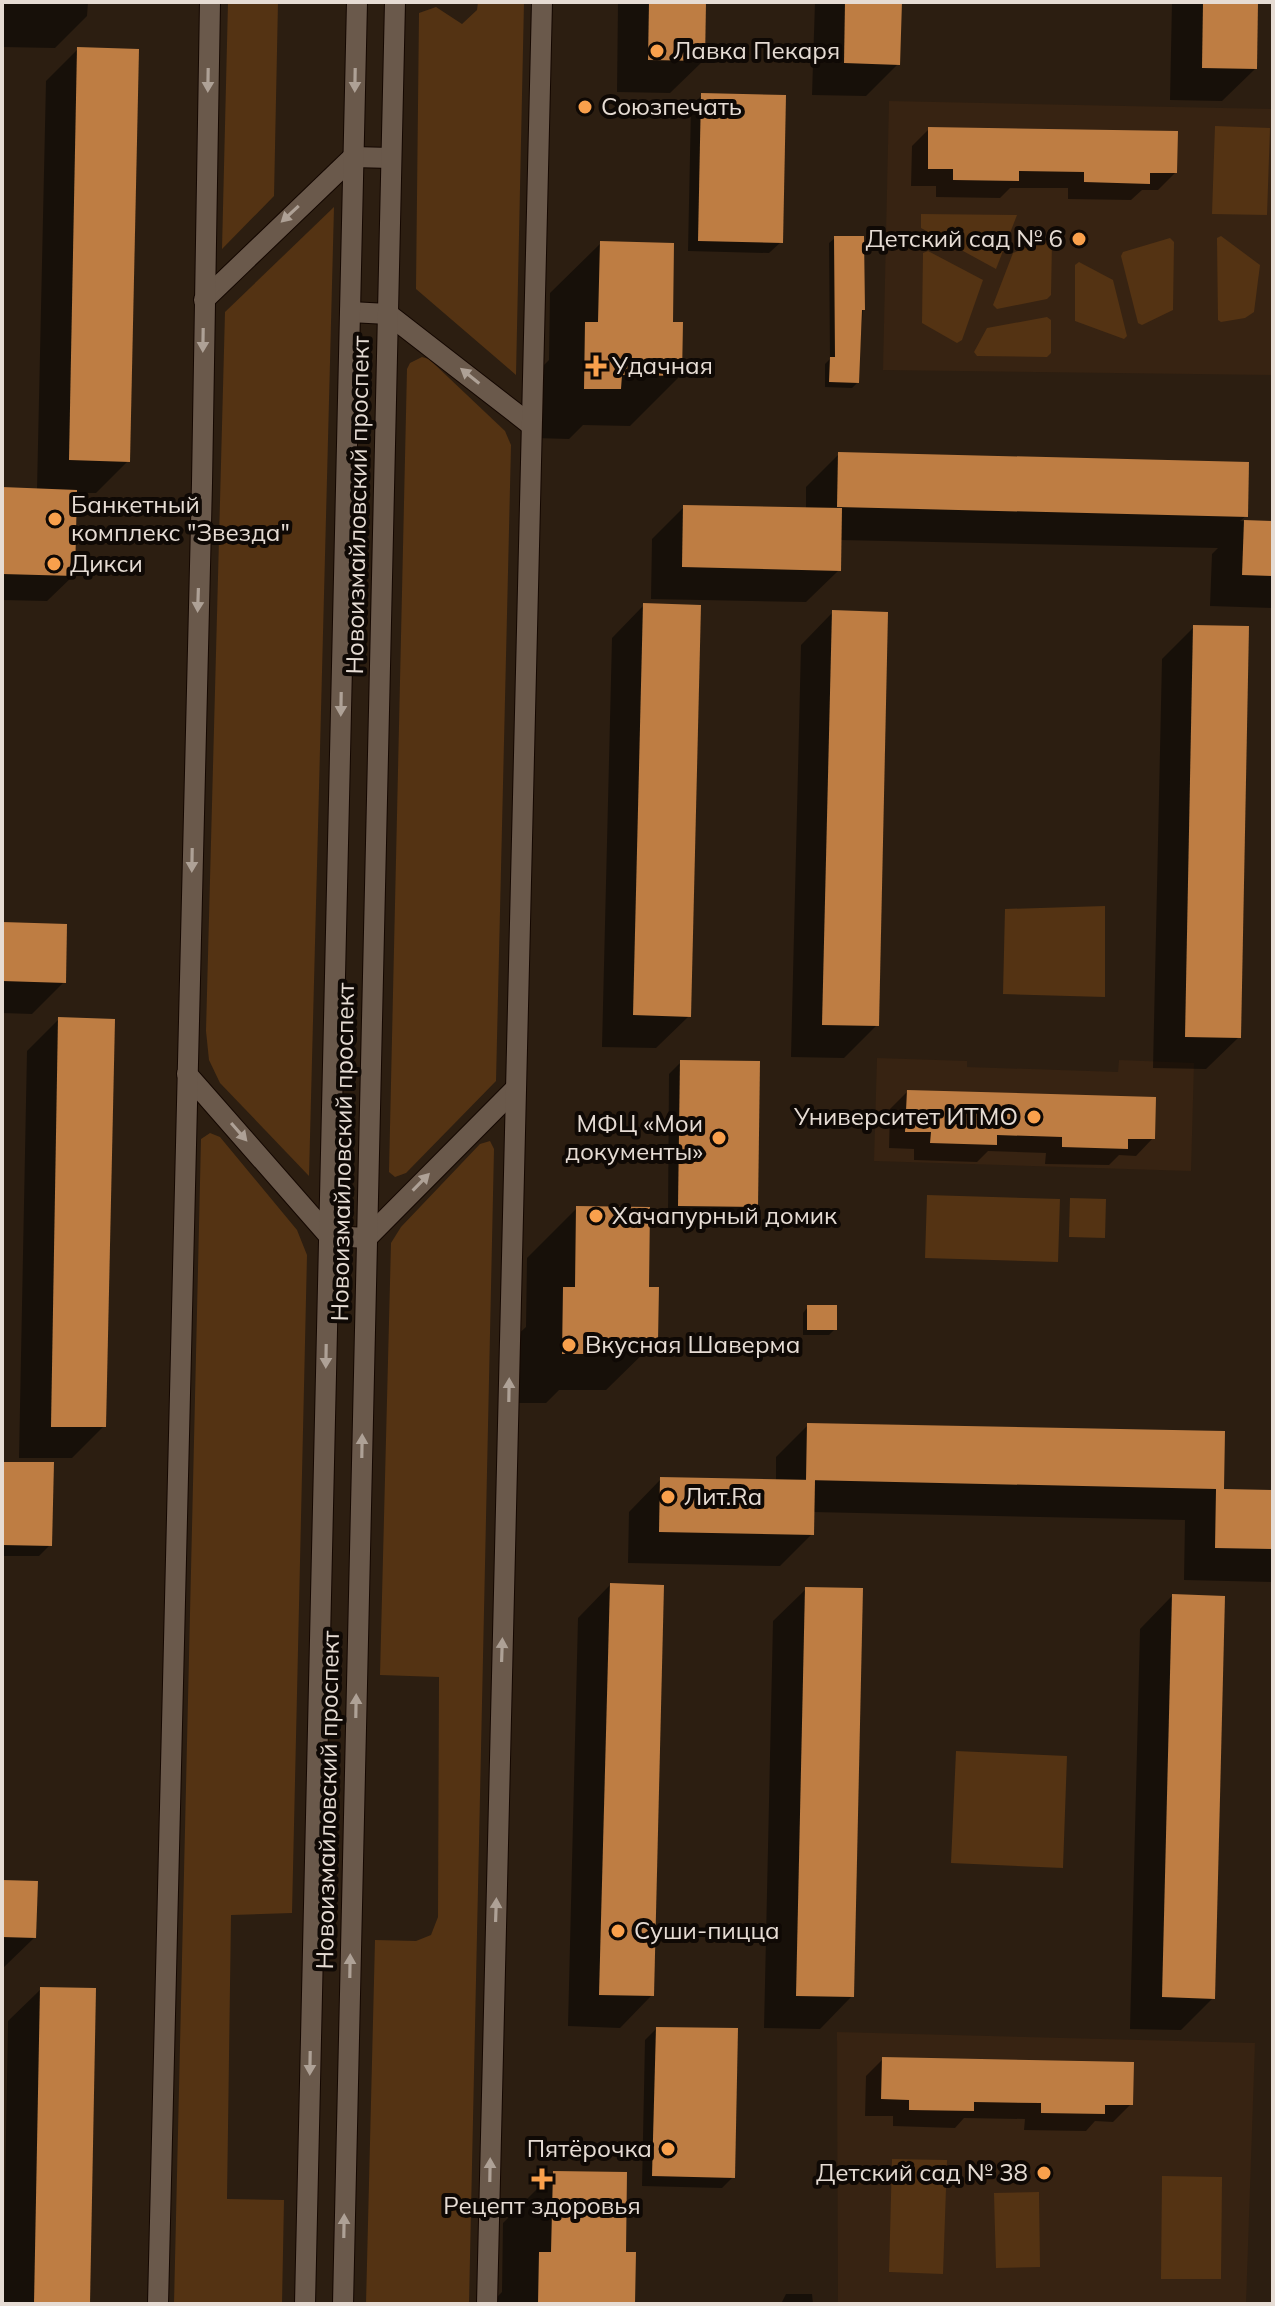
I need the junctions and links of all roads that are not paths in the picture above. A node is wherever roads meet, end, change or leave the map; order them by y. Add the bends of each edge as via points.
1 (210, 2) edge
2 (357, 2) edge
3 (395, 2) edge
4 (542, 2) edge
5 (353, 157) junction
6 (391, 158) junction
7 (204, 300) junction
8 (350, 312) junction
9 (388, 314) junction
10 (531, 425) junction
11 (187, 1074) junction
12 (516, 1088) junction
13 (329, 1236) junction
14 (367, 1238) junction
15 (158, 2304) edge
16 (305, 2304) edge
17 (343, 2304) edge
18 (487, 2304) edge

1 -> 7 street
2 -> 5 street, Новоизмайловский проспект
3 - 6 street, Новоизмайловский проспект
4 - 10 street
5 - 6 street
5 -> 7 street
5 - 8 street, Новоизмайловский проспект
6 - 9 street, Новоизмайловский проспект
7 -> 11 street
8 - 9 street
8 -> 13 street, Новоизмайловский проспект
10 -> 9 street
9 - 14 street, Новоизмайловский проспект
10 - 12 street
11 -> 13 street
11 - 15 street
14 -> 12 street
18 -> 12 street
13 - 14 street
13 -> 16 street, Новоизмайловский проспект
17 -> 14 street, Новоизмайловский проспект

